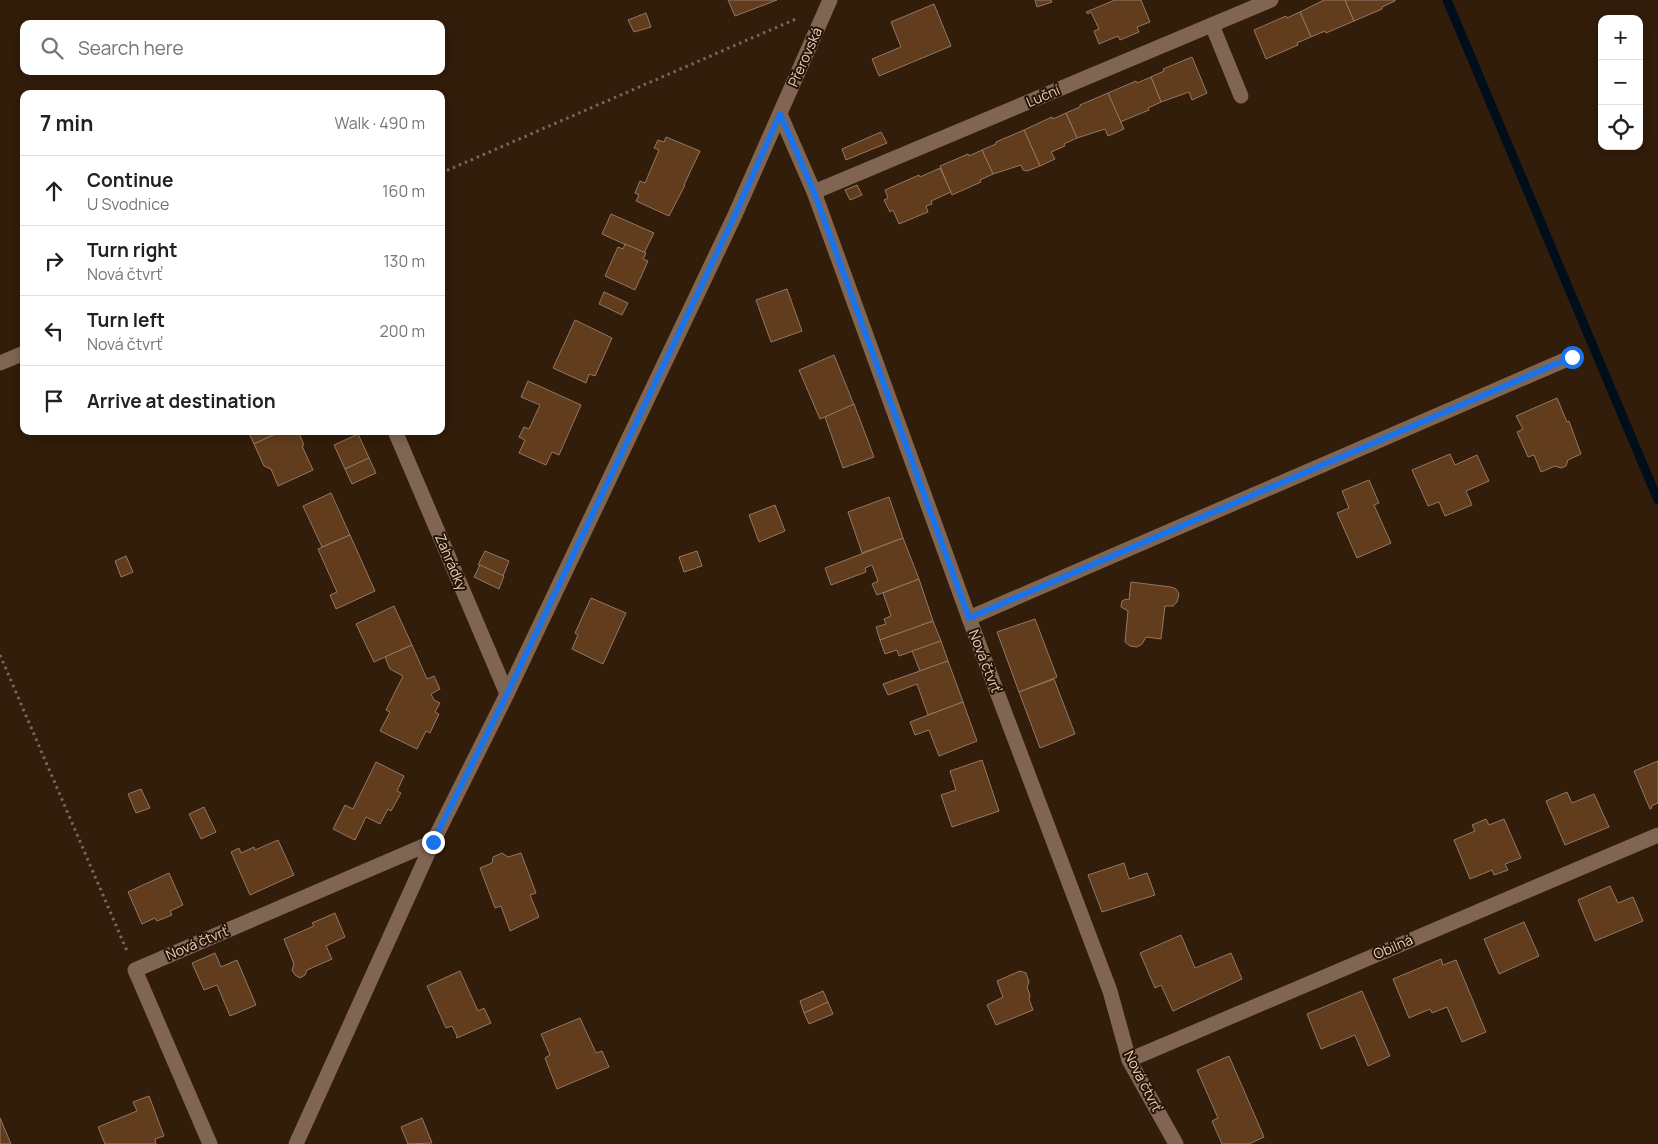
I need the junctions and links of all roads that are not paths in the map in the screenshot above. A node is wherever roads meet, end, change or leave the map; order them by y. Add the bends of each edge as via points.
1 (1271, 0) edge
2 (828, 6) edge
3 (1212, 25) junction
4 (1241, 96) dead end
5 (780, 114) junction
6 (814, 192) junction
7 (20, 355) edge
8 (1572, 357) dead end
9 (0, 364) edge
10 (397, 435) edge
11 (969, 618) junction
12 (507, 694) junction
13 (1658, 835) edge
14 (433, 842) junction
15 (1129, 1060) junction
16 (210, 1144) edge
17 (296, 1144) edge
18 (1176, 1144) edge

1 - 3 street, Luční
2 - 5 street, Přerovská
3 - 4 street
3 - 6 street, Luční
5 - 6 street, Nová čtvrť
5 - 12 street
6 - 11 street, Nová čtvrť
7 - 9 street
8 - 11 street
10 - 12 street, Zahrádky
11 - 15 street, Nová čtvrť via 1110,991
12 - 14 street
13 - 15 street, Obilná
14 - 16 street, Nová čtvrť via 136,970
14 - 17 street
15 - 18 street, Nová čtvrť

